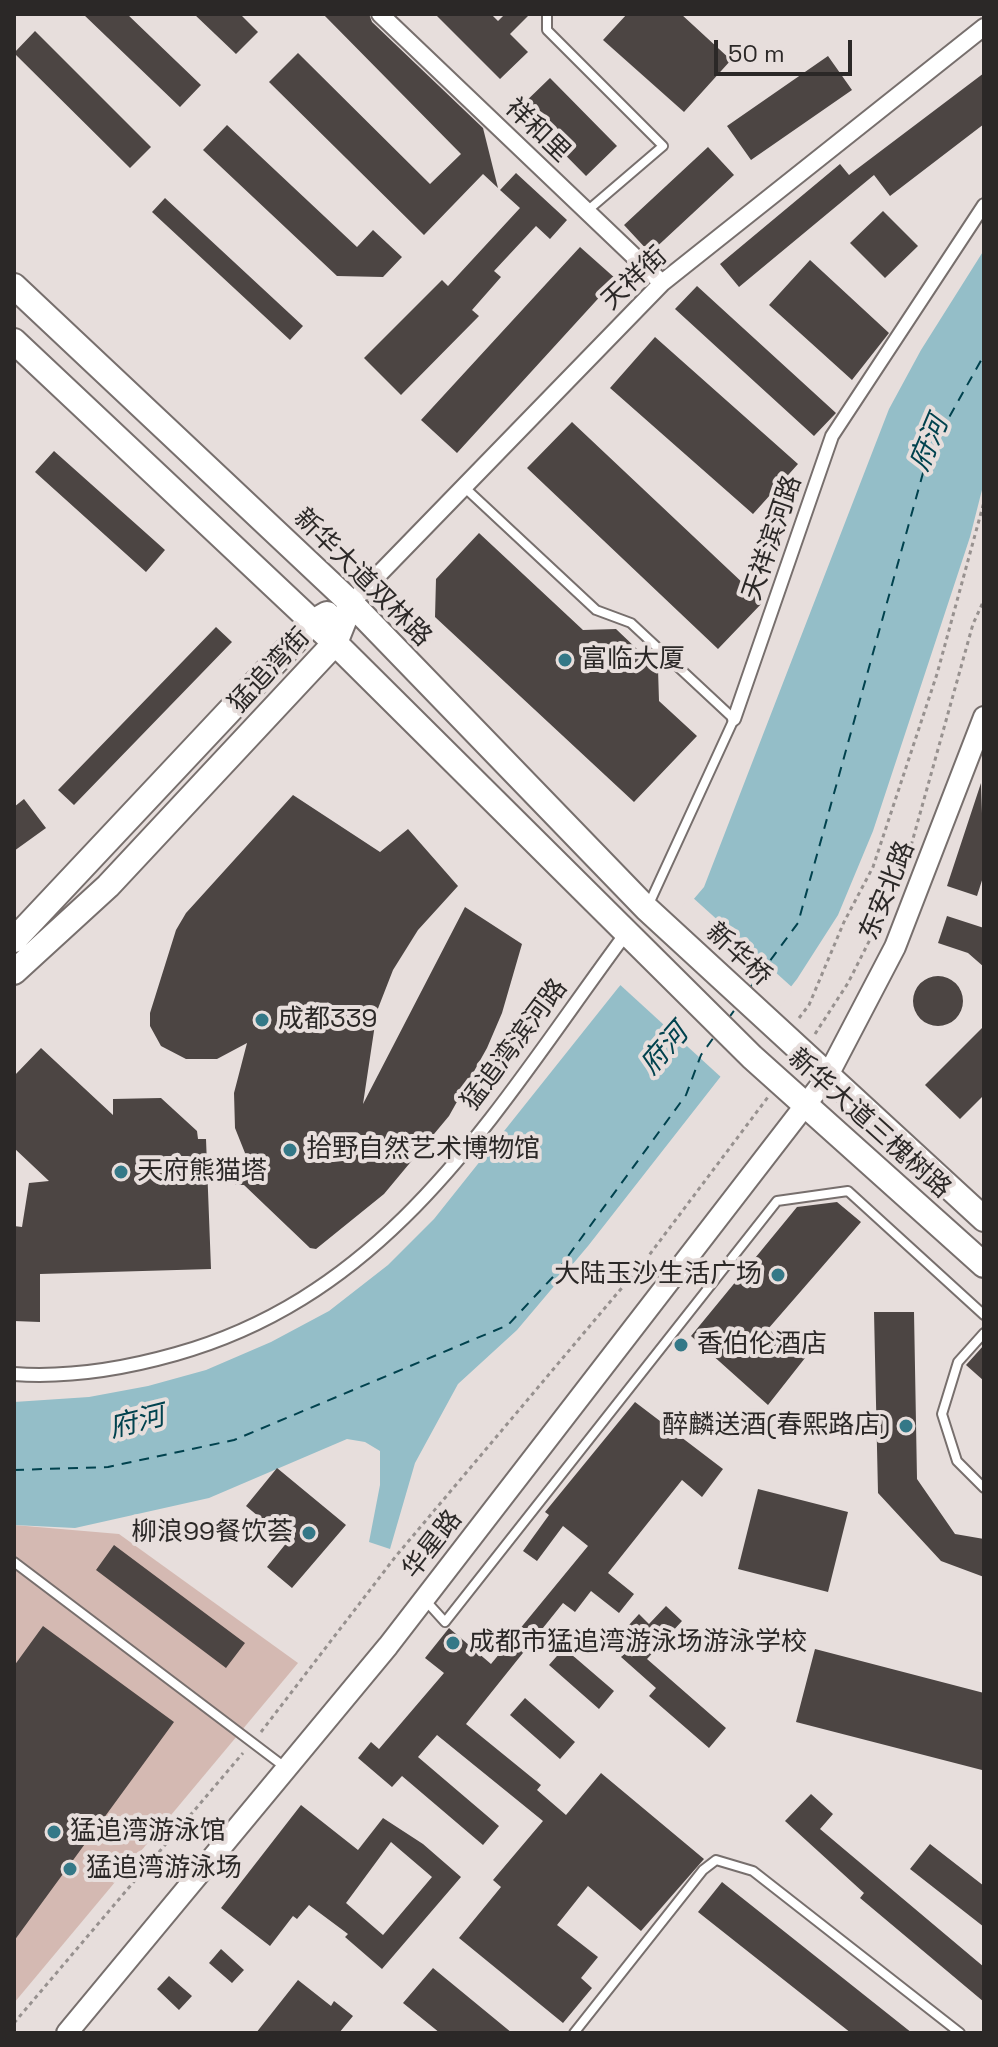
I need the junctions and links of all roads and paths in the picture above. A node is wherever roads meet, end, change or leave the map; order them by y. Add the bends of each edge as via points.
1 (380, 14) edge
2 (547, 14) edge
3 (984, 27) edge
4 (984, 205) edge
5 (587, 211) junction
6 (662, 283) junction
7 (14, 286) edge
8 (14, 341) edge
9 (463, 485) junction
10 (984, 502) edge
11 (984, 600) edge
12 (351, 603) junction
13 (313, 622) junction
14 (335, 643) junction
15 (984, 717) edge
16 (734, 719) junction
17 (907, 860) dead end
18 (897, 887) dead end
19 (654, 915) junction
20 (14, 940) edge
21 (635, 940) junction
22 (14, 972) edge
23 (780, 1033) junction
24 (803, 1053) junction
25 (827, 1077) junction
26 (780, 1082) junction
27 (805, 1105) junction
28 (984, 1219) edge
29 (984, 1265) edge
30 (984, 1315) edge
31 (984, 1333) edge
32 (14, 1374) edge
33 (984, 1488) edge
34 (14, 1562) edge
35 (424, 1599) junction
36 (251, 1744) junction
37 (286, 1768) junction
38 (14, 2023) edge
39 (67, 2033) edge
40 (574, 2033) edge
41 (960, 2033) edge

1 - 5 street, 祥和里
2 - 5 lane via 547,30 663,146
3 - 6 street, 天祥街
4 - 16 street, 天祥滨河路 via 832,436
5 - 6 street, 祥和里
6 - 9 street, 天祥街
7 - 12 main road, 新华大道双林路
8 - 13 main road
9 - 12 street, 天祥街
9 - 16 lane via 596,610 631,623
10 - 23 path via 937,674 873,867 809,1005
11 - 17 path
12 - 13 main road, 猛追湾街
12 - 14 main road, 猛追湾街
12 - 19 main road, 新华大道双林路
13 - 14 main road
13 - 20 main road, 猛追湾街
14 - 21 main road
14 - 22 main road, 猛追湾街 via 108,886
15 - 25 street, 东安北路 via 895,947
16 - 19 lane, 天祥滨河路
18 - 24 path via 848,983
19 - 23 main road, 新华桥
21 - 26 main road, 新华大道三槐树路
21 - 32 street, 猛追湾滨河路 via 428,1196 334,1279 286,1311 204,1346 94,1373
23 - 24 main road, 新华大道三槐树路
24 - 25 main road, 新华大道三槐树路
25 - 27 street, 华星路
25 - 28 main road, 新华大道三槐树路
26 - 27 main road, 新华大道三槐树路
26 - 36 path via 647,1258 404,1547
27 - 29 main road, 新华大道三槐树路
27 - 35 street, 华星路
30 - 35 lane via 848,1191 777,1201 445,1622
31 - 33 lane via 958,1362 942,1414 957,1461
34 - 36 lane
35 - 37 street, 华星路
36 - 37 lane
36 - 38 path
37 - 39 street, 华星路
40 - 41 lane via 716,1860 753,1871

